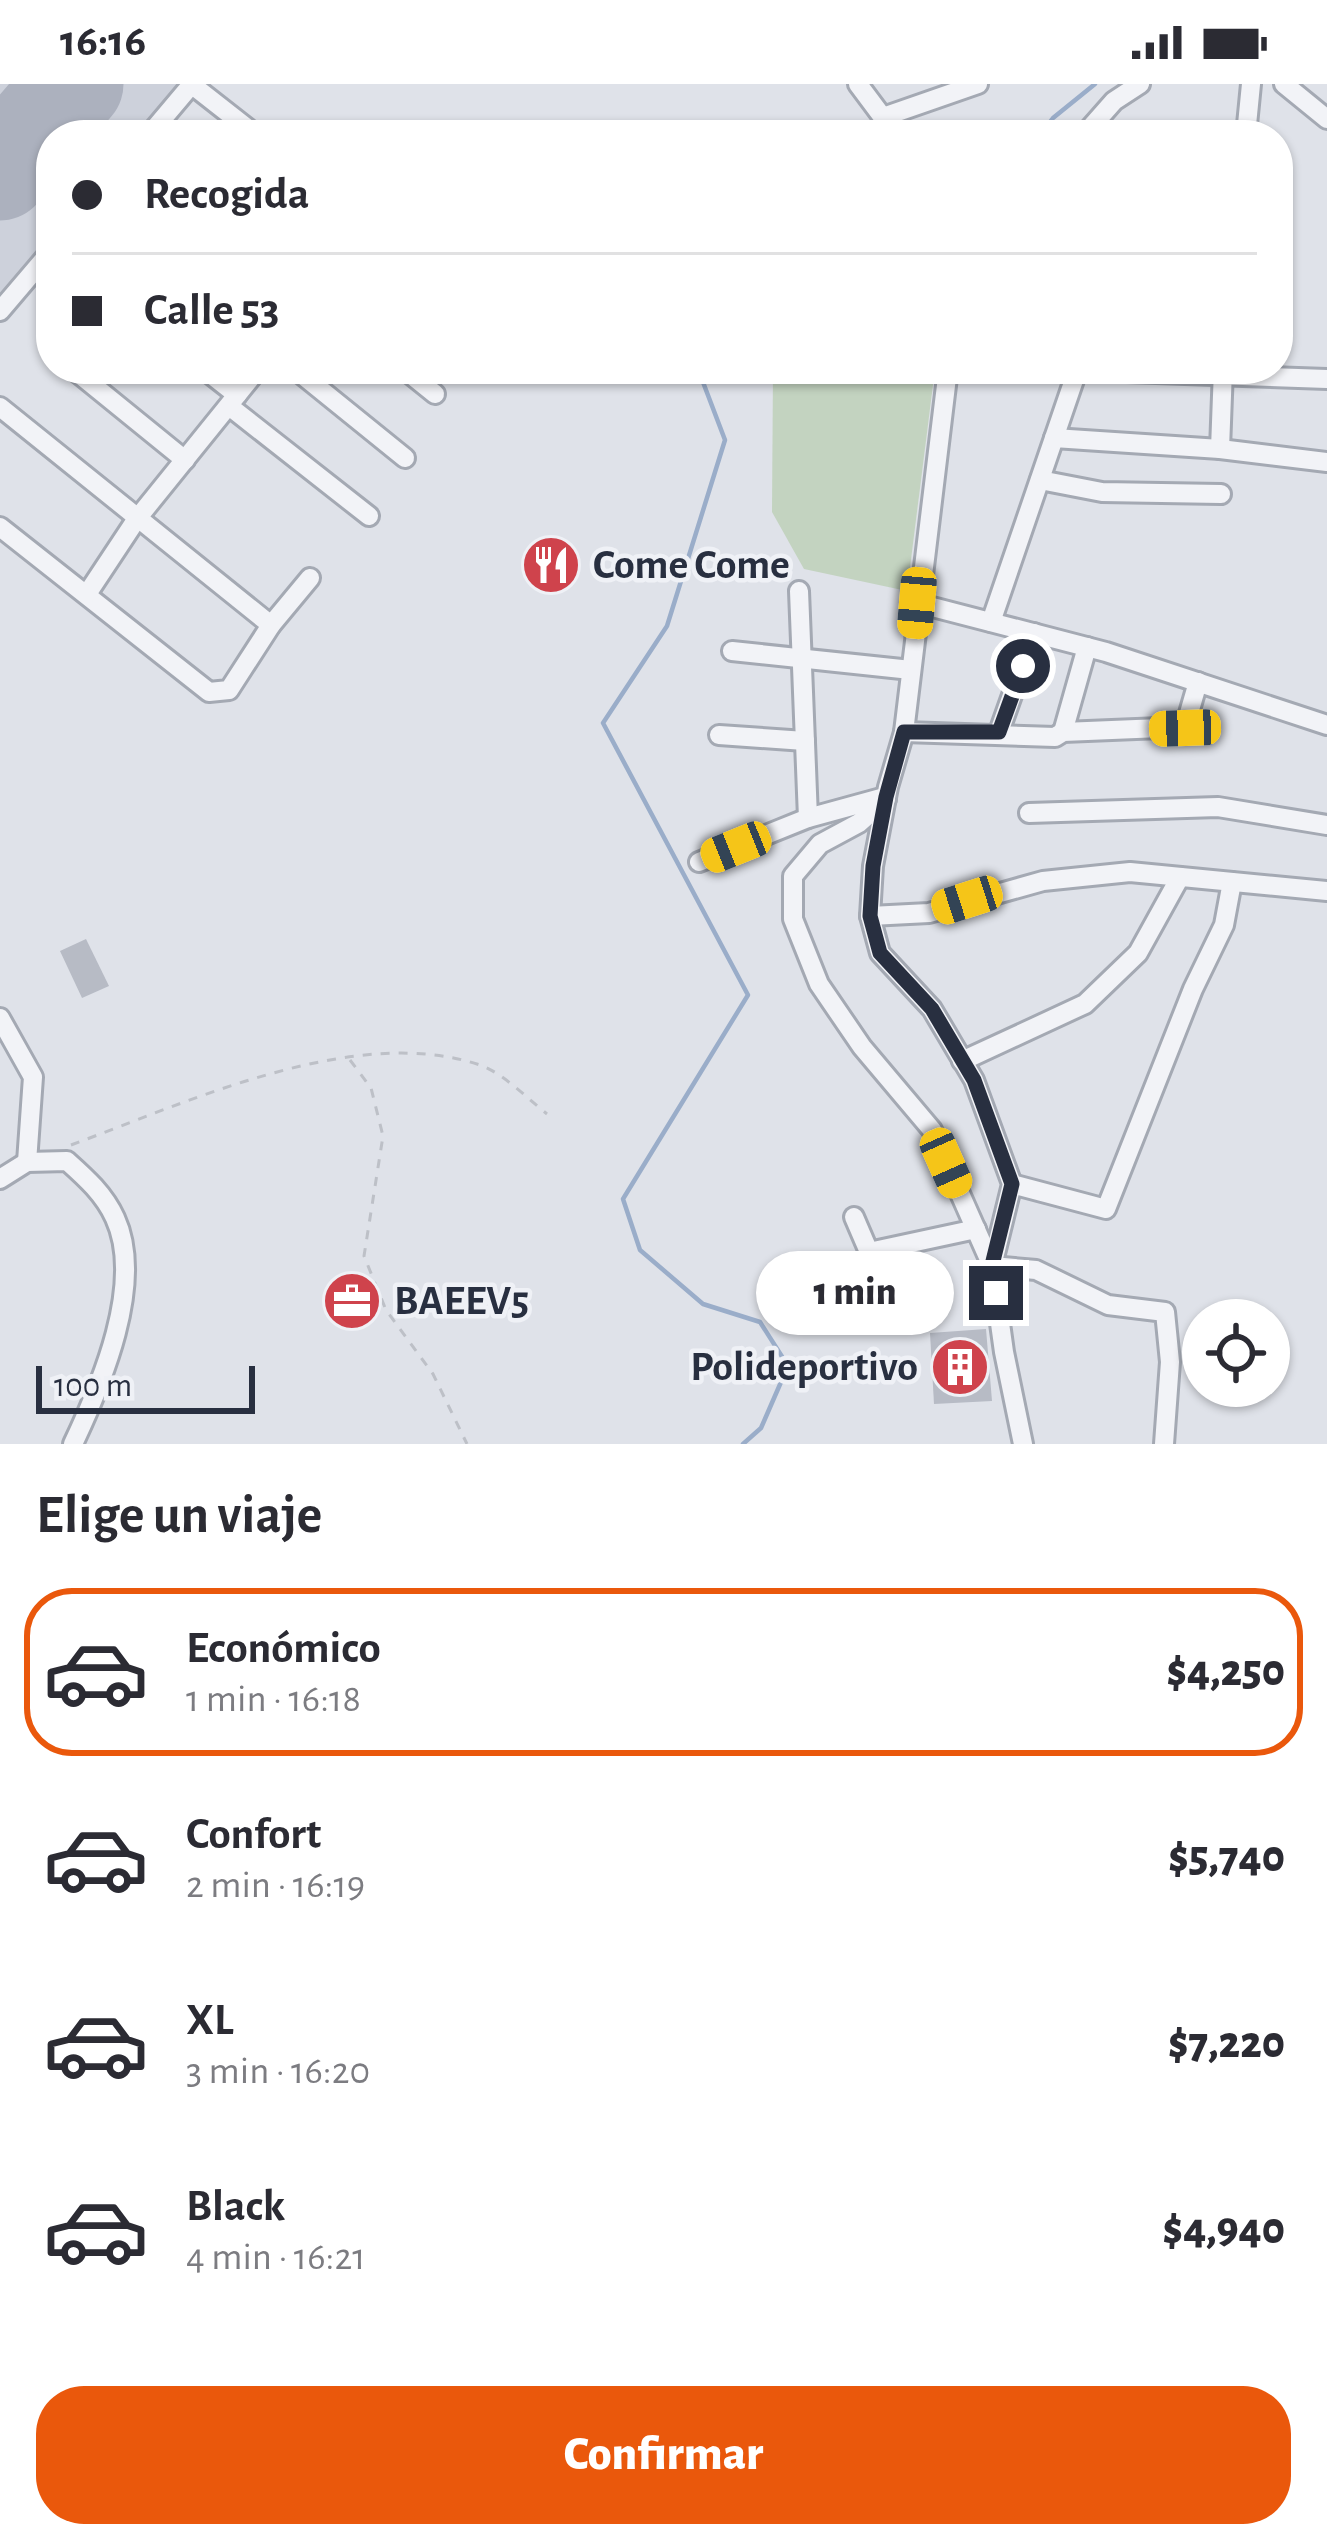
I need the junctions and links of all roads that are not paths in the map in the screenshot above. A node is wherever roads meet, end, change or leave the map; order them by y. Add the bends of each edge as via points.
1 (192, 84) edge
2 (979, 84) edge
3 (1140, 84) edge
4 (1251, 84) edge
5 (1284, 84) edge
6 (861, 85) edge
7 (953, 88) edge
8 (883, 117) junction
9 (1327, 119) edge
10 (161, 120) edge
11 (237, 120) edge
12 (885, 120) edge
13 (1097, 120) edge
14 (1247, 120) edge
15 (36, 268) edge
16 (0, 311) edge
17 (1293, 378) edge
18 (1327, 380) edge
19 (91, 384) edge
20 (218, 384) edge
21 (246, 384) edge
22 (314, 384) edge
23 (423, 384) edge
24 (946, 384) edge
25 (1073, 384) edge
26 (1223, 384) edge
27 (435, 394) dead end
28 (233, 400) junction
29 (0, 407) edge
30 (1054, 438) junction
31 (1220, 449) junction
32 (405, 458) dead end
33 (185, 460) junction
34 (1327, 462) edge
35 (1040, 480) junction
36 (1221, 494) dead end
37 (369, 517) dead end
38 (136, 520) junction
39 (0, 526) edge
40 (310, 578) dead end
41 (799, 591) dead end
42 (87, 594) junction
43 (917, 603) junction
44 (991, 622) junction
45 (272, 625) junction
46 (1034, 633) junction
47 (1087, 647) junction
48 (732, 651) dead end
49 (801, 657) junction
50 (911, 670) junction
51 (1198, 682) junction
52 (1327, 725) edge
53 (904, 732) junction
54 (999, 732) junction
55 (1063, 732) junction
56 (719, 736) dead end
57 (805, 741) junction
58 (886, 798) junction
59 (1029, 813) dead end
60 (808, 818) junction
61 (1327, 825) edge
62 (699, 862) dead end
63 (1180, 877) junction
64 (1232, 881) junction
65 (1327, 891) edge
66 (870, 916) junction
67 (0, 1018) edge
68 (962, 1061) junction
69 (27, 1162) junction
70 (0, 1179) edge
71 (1012, 1184) junction
72 (854, 1217) dead end
73 (976, 1229) junction
74 (992, 1265) junction
75 (73, 1444) edge
76 (1023, 1444) edge
77 (1165, 1444) edge

1 - 10 street
1 - 11 street
2 - 7 street
3 - 13 street
4 - 14 street
5 - 9 street
6 - 8 street
7 - 8 street
8 - 12 street
15 - 16 street
17 - 18 street
19 - 33 street
20 - 28 street
21 - 28 street
22 - 32 street
23 - 27 street
24 - 43 street
25 - 30 street
26 - 31 street
28 - 33 street
28 - 37 street
29 - 38 street
30 - 31 street
30 - 35 street
31 - 34 street
33 - 38 street
35 - 36 street via 1102,492
35 - 44 street
38 - 42 street
38 - 45 street
39 - 42 street
40 - 45 street
41 - 49 street
42 - 45 street via 208,692 229,691
43 - 44 street
43 - 50 street
44 - 46 street
46 - 47 street
46 - 54 street
47 - 51 street
47 - 55 street
48 - 49 street
49 - 50 street
49 - 57 street
50 - 53 street
51 - 52 street
51 - 55 street via 1185,728
53 - 54 street
53 - 58 street
54 - 55 street
56 - 57 street
57 - 60 street
58 - 60 street
58 - 66 street
58 - 73 street via 820,844 793,876 793,919 819,984 932,1130
59 - 61 street via 1218,807
60 - 62 street
63 - 64 street
63 - 66 street via 1130,872 1042,881 929,913
63 - 68 street via 1138,953 1085,1004
64 - 65 street
64 - 71 street via 1224,925 1106,1209
66 - 68 street via 880,953 932,1009
67 - 69 street via 33,1077
68 - 71 street
69 - 70 street
69 - 75 street via 67,1161 118,1222 125,1284 109,1362
71 - 74 street
72 - 73 street via 869,1252
73 - 74 street
74 - 76 street
74 - 77 street via 1036,1270 1108,1305 1166,1312

